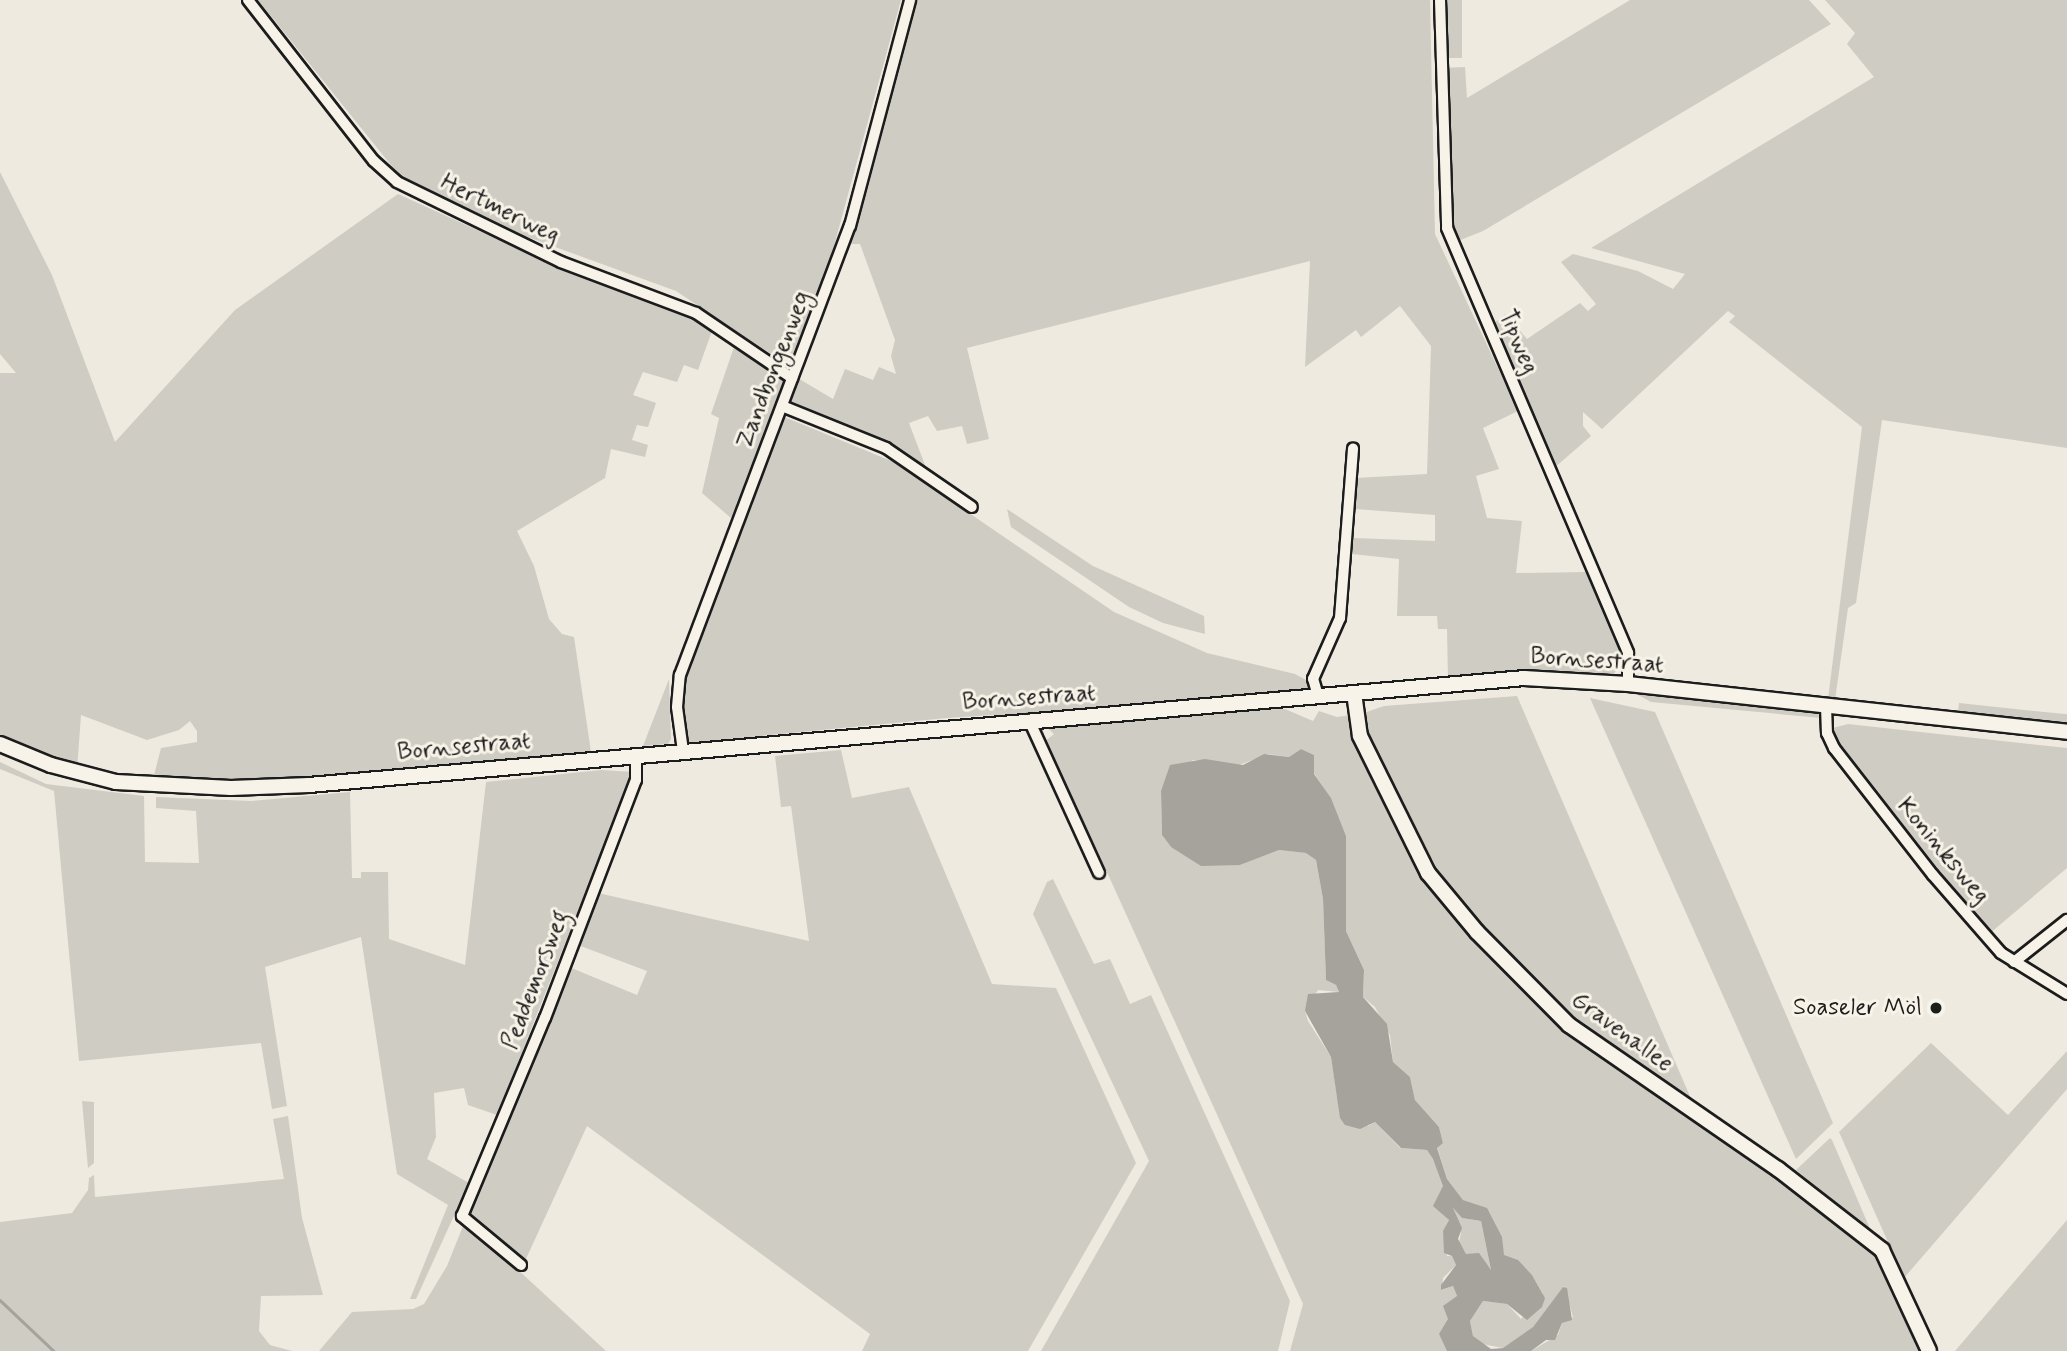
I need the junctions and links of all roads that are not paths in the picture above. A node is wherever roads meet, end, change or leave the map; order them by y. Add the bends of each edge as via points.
1 (248, 0) edge
2 (910, 0) edge
3 (1440, 0) edge
4 (792, 378) junction
5 (782, 406) junction
6 (1353, 448) dead end
7 (972, 507) dead end
8 (1628, 684) junction
9 (1354, 693) junction
10 (1318, 696) junction
11 (1826, 706) junction
12 (1029, 720) junction
13 (2067, 732) edge
14 (0, 744) edge
15 (682, 751) junction
16 (636, 755) junction
17 (1099, 873) dead end
18 (2067, 920) edge
19 (2014, 962) junction
20 (2067, 994) edge
21 (521, 1265) dead end
22 (1929, 1351) edge

1 - 4 street, Hertmerweg via 374,161 397,182 561,262 686,308
2 - 4 street, Zandbongenweg via 850,226
3 - 8 street, Tipweg via 1447,228 1628,653
4 - 5 street, Zandbongenweg
5 - 7 street via 886,448
5 - 15 street, Zandbongenweg via 680,675 677,707
6 - 10 street via 1340,618 1312,679
8 - 9 street, Bornsestraat via 1524,678
8 - 11 street, Bornsestraat
9 - 10 street, Bornsestraat
9 - 22 street, Gravenallee via 1360,736 1428,873 1477,932 1569,1025 1778,1169 1882,1250
10 - 12 street, Bornsestraat
11 - 13 street, Bornsestraat
11 - 19 street, Koninksweg via 1827,733 1834,748 1933,875
12 - 15 street, Bornsestraat
12 - 17 street
14 - 16 street, Bornsestraat via 51,765 116,782 205,788 309,785
15 - 16 street, Bornsestraat
16 - 21 street, Peddemorsweg via 631,792 463,1216
18 - 19 street
19 - 20 street, Koninksweg

